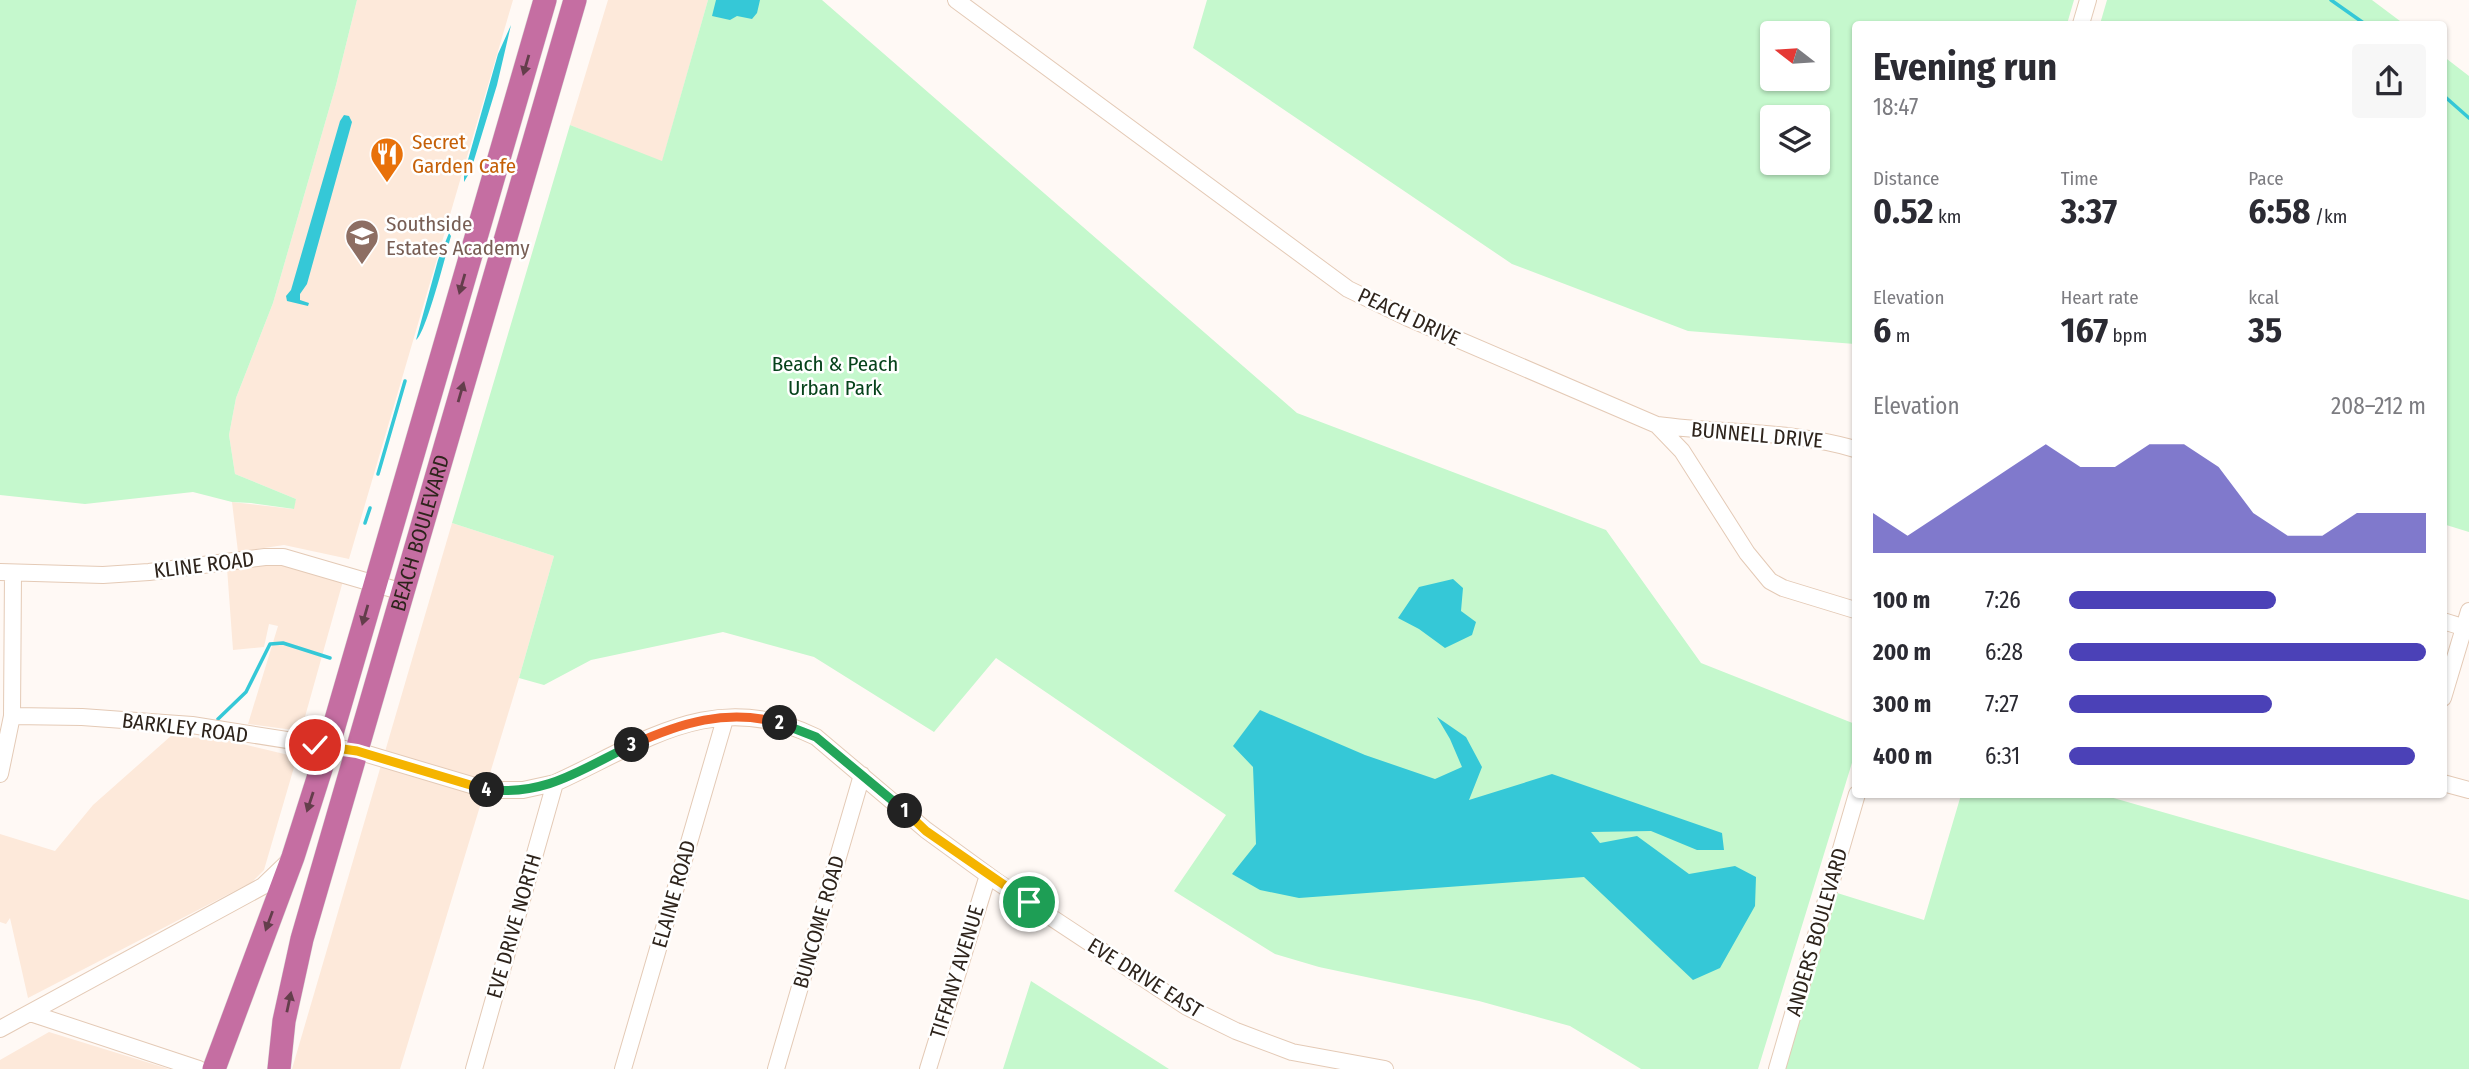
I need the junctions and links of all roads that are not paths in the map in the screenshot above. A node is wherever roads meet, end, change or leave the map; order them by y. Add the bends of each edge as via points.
1 (545, 0) edge
2 (575, 0) edge
3 (956, 0) edge
4 (2088, 0) edge
5 (2082, 21) edge
6 (482, 217) junction
7 (510, 226) junction
8 (1657, 425) junction
9 (1852, 448) edge
10 (6, 572) edge
11 (374, 584) junction
12 (403, 592) junction
13 (1852, 609) edge
14 (2469, 611) edge
15 (2447, 622) edge
16 (2466, 628) edge
17 (2447, 686) edge
18 (12, 716) junction
19 (725, 719) junction
20 (328, 747) junction
21 (357, 751) junction
22 (0, 773) edge
23 (862, 775) junction
24 (555, 783) junction
25 (2447, 784) edge
26 (2469, 790) edge
27 (1856, 798) edge
28 (293, 857) junction
29 (988, 875) junction
30 (30, 1013) junction
31 (0, 1029) edge
32 (199, 1069) edge
33 (214, 1069) edge
34 (279, 1069) edge
35 (474, 1069) edge
36 (623, 1069) edge
37 (776, 1069) edge
38 (928, 1069) edge
39 (1385, 1069) edge
40 (1777, 1069) edge

1 -> 6 highway
2 - 7 highway, BEACH BOULEVARD
3 - 8 street, PEACH DRIVE via 1348,289
4 - 5 street
6 - 7 street
6 -> 11 highway
12 -> 7 highway, BEACH BOULEVARD
8 - 9 street, BUNNELL DRIVE via 1806,436
8 - 13 street, PEACH DRIVE via 1682,452 1746,553 1770,581
10 - 11 street, KLINE ROAD via 138,573 283,557
10 - 18 street
11 - 12 street, KLINE ROAD
11 -> 20 highway
12 - 21 highway, BEACH BOULEVARD
14 - 16 street
15 - 16 street
16 - 17 street
18 - 20 street, BARKLEY ROAD via 155,721
18 - 22 street
19 - 23 street, EVE DRIVE EAST via 764,718 797,728 816,737
19 - 24 street, EVE DRIVE EAST via 665,730
19 - 36 street, ELAINE ROAD
20 - 21 street, BARKLEY ROAD
20 -> 28 highway
21 - 24 street, EVE DRIVE EAST via 488,790 523,790
34 -> 21 highway, BEACH BOULEVARD via 302,939
23 - 29 street, EVE DRIVE EAST via 926,831
23 - 37 street, BUNCOME ROAD
24 - 35 street, EVE DRIVE NORTH
25 - 26 street
27 - 40 street, ANDERS BOULEVARD
28 - 30 street via 263,886
28 -> 33 highway
29 - 38 street, TIFFANY AVENUE
29 - 39 street, EVE DRIVE EAST via 1161,992 1236,1031 1293,1052
30 - 31 street
30 - 32 street

